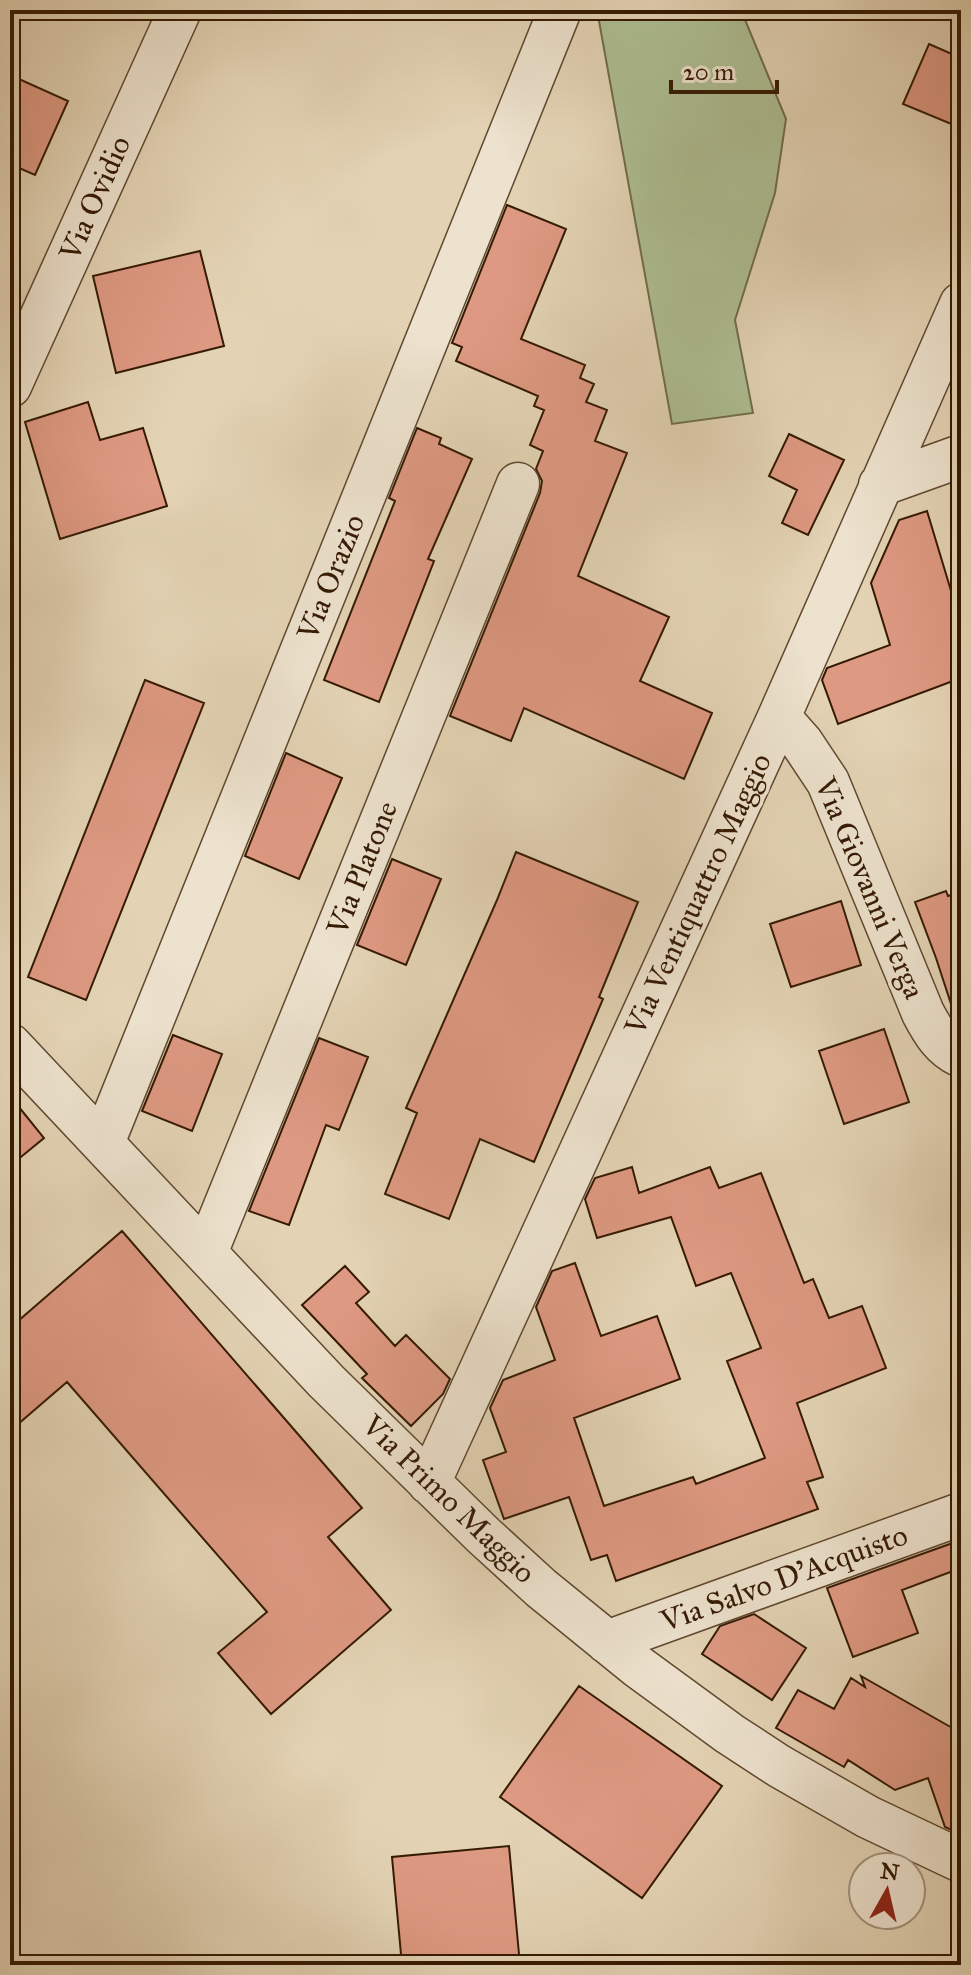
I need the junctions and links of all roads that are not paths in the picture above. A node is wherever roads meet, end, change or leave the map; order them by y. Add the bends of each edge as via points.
1 (180, 10) edge
2 (560, 10) edge
3 (961, 304) edge
4 (10, 386) edge
5 (961, 456) edge
6 (518, 484) dead end
7 (880, 485) junction
8 (779, 717) junction
9 (10, 1045) edge
10 (961, 1056) edge
11 (103, 1143) junction
12 (206, 1253) junction
13 (429, 1483) junction
14 (961, 1514) edge
15 (607, 1642) junction
16 (961, 1861) edge

1 - 4 street, Via Ovidio
2 - 11 street, Via Orazio
3 - 7 street, Via Ventiquattro Maggio
5 - 7 street
6 - 12 street, Via Platone
7 - 8 street, Via Ventiquattro Maggio
8 - 10 street, Via Giovanni Verga via 828,782 923,1013 939,1040
8 - 13 street, Via Ventiquattro Maggio
9 - 11 street, Via Primo Maggio
11 - 12 street, Via Primo Maggio
12 - 13 street, Via Primo Maggio
13 - 15 street, Via Primo Maggio
14 - 15 street, Via Salvo D'Acquisto
15 - 16 street, Via Primo Maggio via 779,1766 868,1817

